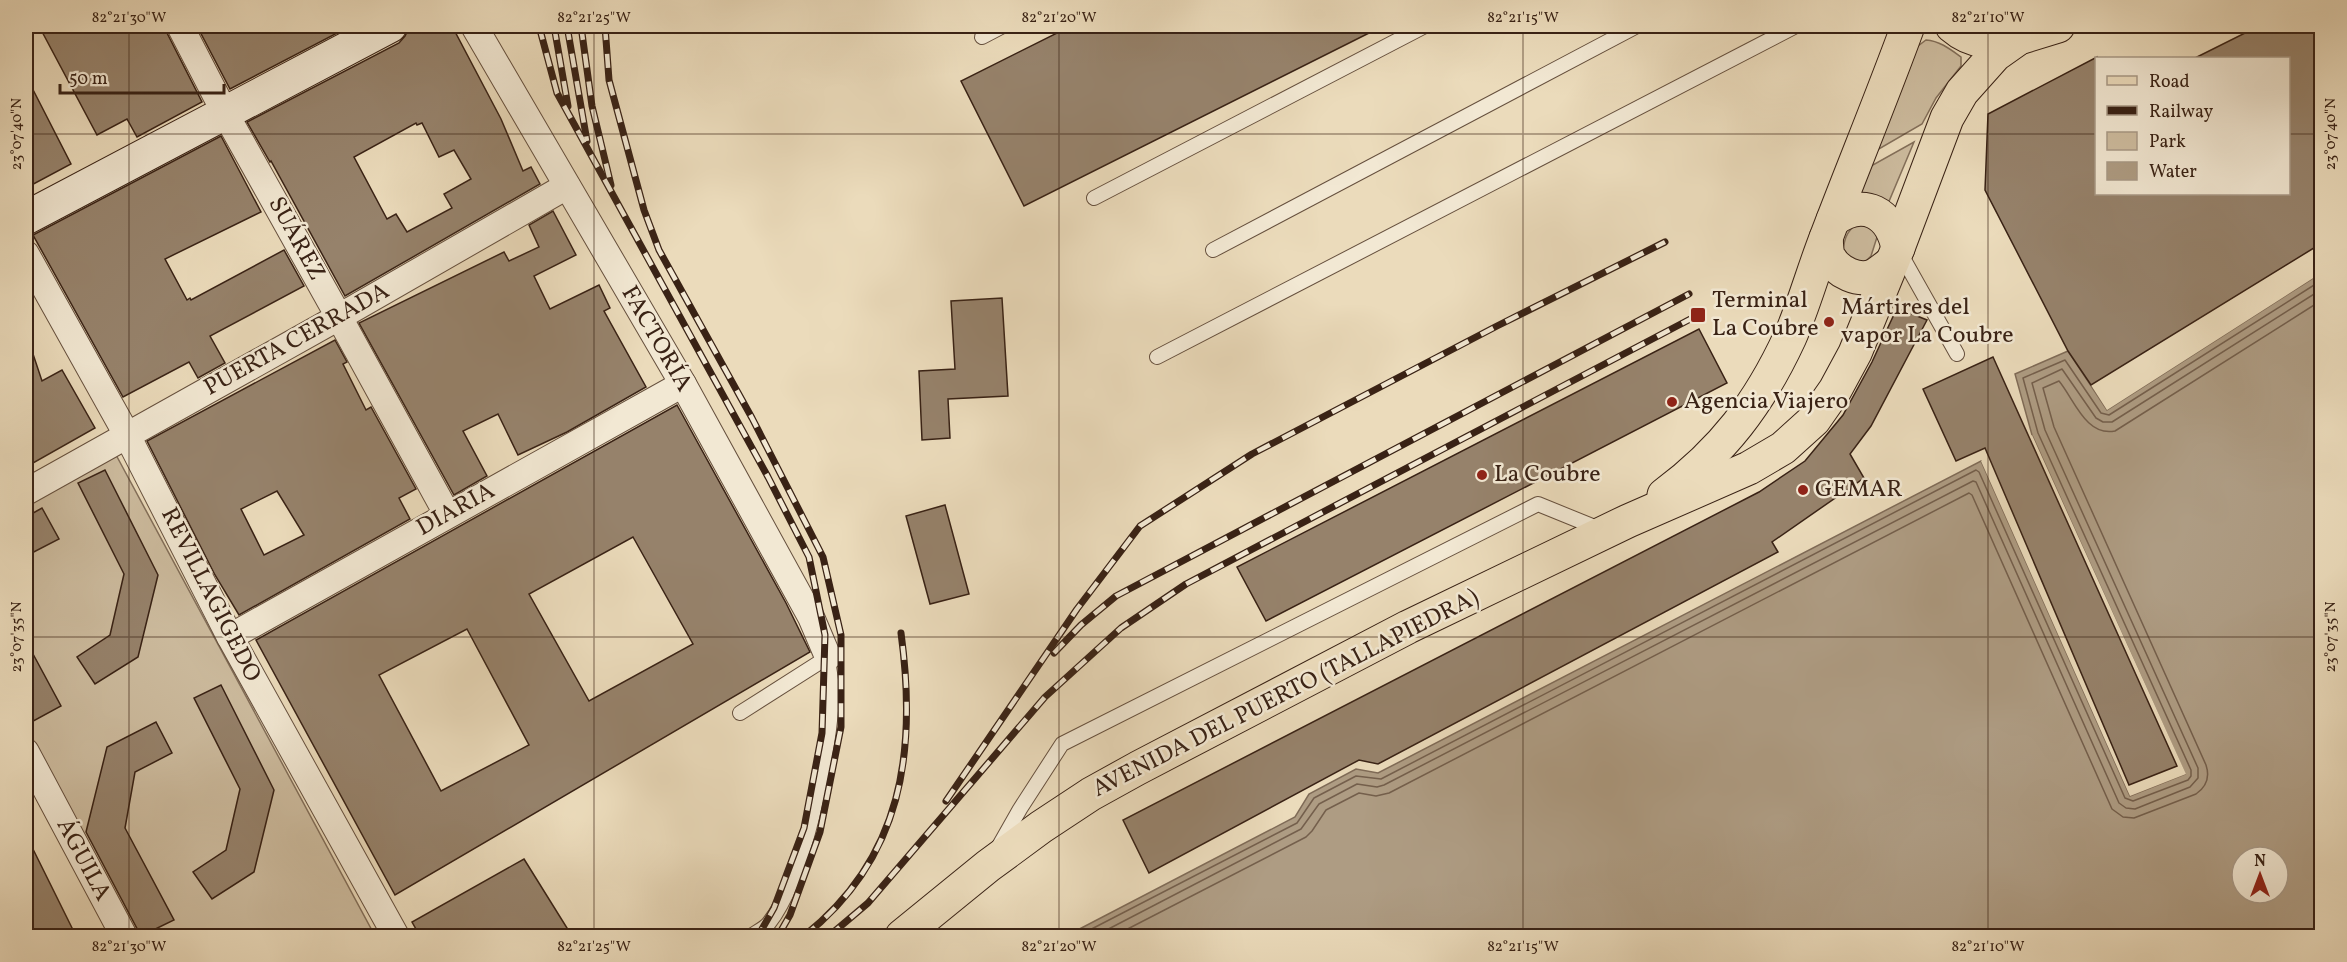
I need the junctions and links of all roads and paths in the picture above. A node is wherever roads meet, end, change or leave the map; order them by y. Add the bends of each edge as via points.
1 (180, 26) edge
2 (390, 26) edge
3 (474, 26) edge
4 (1004, 26) edge
5 (1425, 26) edge
6 (1637, 26) edge
7 (1796, 26) edge
8 (1908, 26) edge
9 (1952, 26) edge
10 (2058, 26) edge
11 (982, 37) dead end
12 (2019, 38) junction
13 (225, 113) junction
14 (567, 186) junction
15 (1094, 198) dead end
16 (26, 218) edge
17 (1830, 229) junction
18 (1213, 250) dead end
19 (26, 254) edge
20 (1894, 256) junction
21 (339, 316) junction
22 (1957, 354) dead end
23 (1157, 357) dead end
24 (683, 384) junction
25 (127, 435) junction
26 (26, 492) edge
27 (447, 514) junction
28 (1618, 527) junction
29 (230, 637) junction
30 (828, 657) junction
31 (740, 713) dead end
32 (26, 752) edge
33 (988, 866) junction
34 (124, 936) edge
35 (396, 936) edge
36 (751, 936) edge
37 (902, 936) edge

1 - 13 street, SUÁREZ
2 - 13 street
3 - 14 street, FACTORÍA
4 - 11 lane
5 - 15 lane
6 - 18 lane
7 - 23 lane
8 - 17 main road
9 - 12 main road via 1972,39 1993,42
10 - 12 main road
12 - 20 main road via 1982,68 1947,118
13 - 16 street
13 - 21 street, SUÁREZ
14 - 21 street, PUERTA CERRADA
14 - 24 street, FACTORÍA
17 - 20 main road via 1844,212 1865,209 1876,213 1895,234
17 - 20 main road via 1827,254 1851,276 1874,275
17 - 28 main road via 1791,335 1766,385 1738,426 1686,479
19 - 25 street, REVILLAGIGEDO
20 - 22 lane
20 - 28 main road via 1855,353 1814,420 1783,448 1749,468
21 - 25 street, PUERTA CERRADA
21 - 27 street, SUÁREZ
24 - 27 street, DIARIA
24 - 30 street, FACTORÍA via 811,617
25 - 26 street, PUERTA CERRADA
25 - 29 street, REVILLAGIGEDO
27 - 29 street, DIARIA
28 - 33 main road, AVENIDA DEL PUERTO (TALLAPIEDRA) via 1407,627 1193,737 1091,794
28 - 33 lane via 1538,504 1062,744
29 - 35 street, REVILLAGIGEDO
30 - 31 lane
30 - 36 lane via 832,696 809,828 792,882 769,924
32 - 34 street, ÁGUILA
33 - 37 main road, AVENIDA DEL PUERTO (TALLAPIEDRA)

